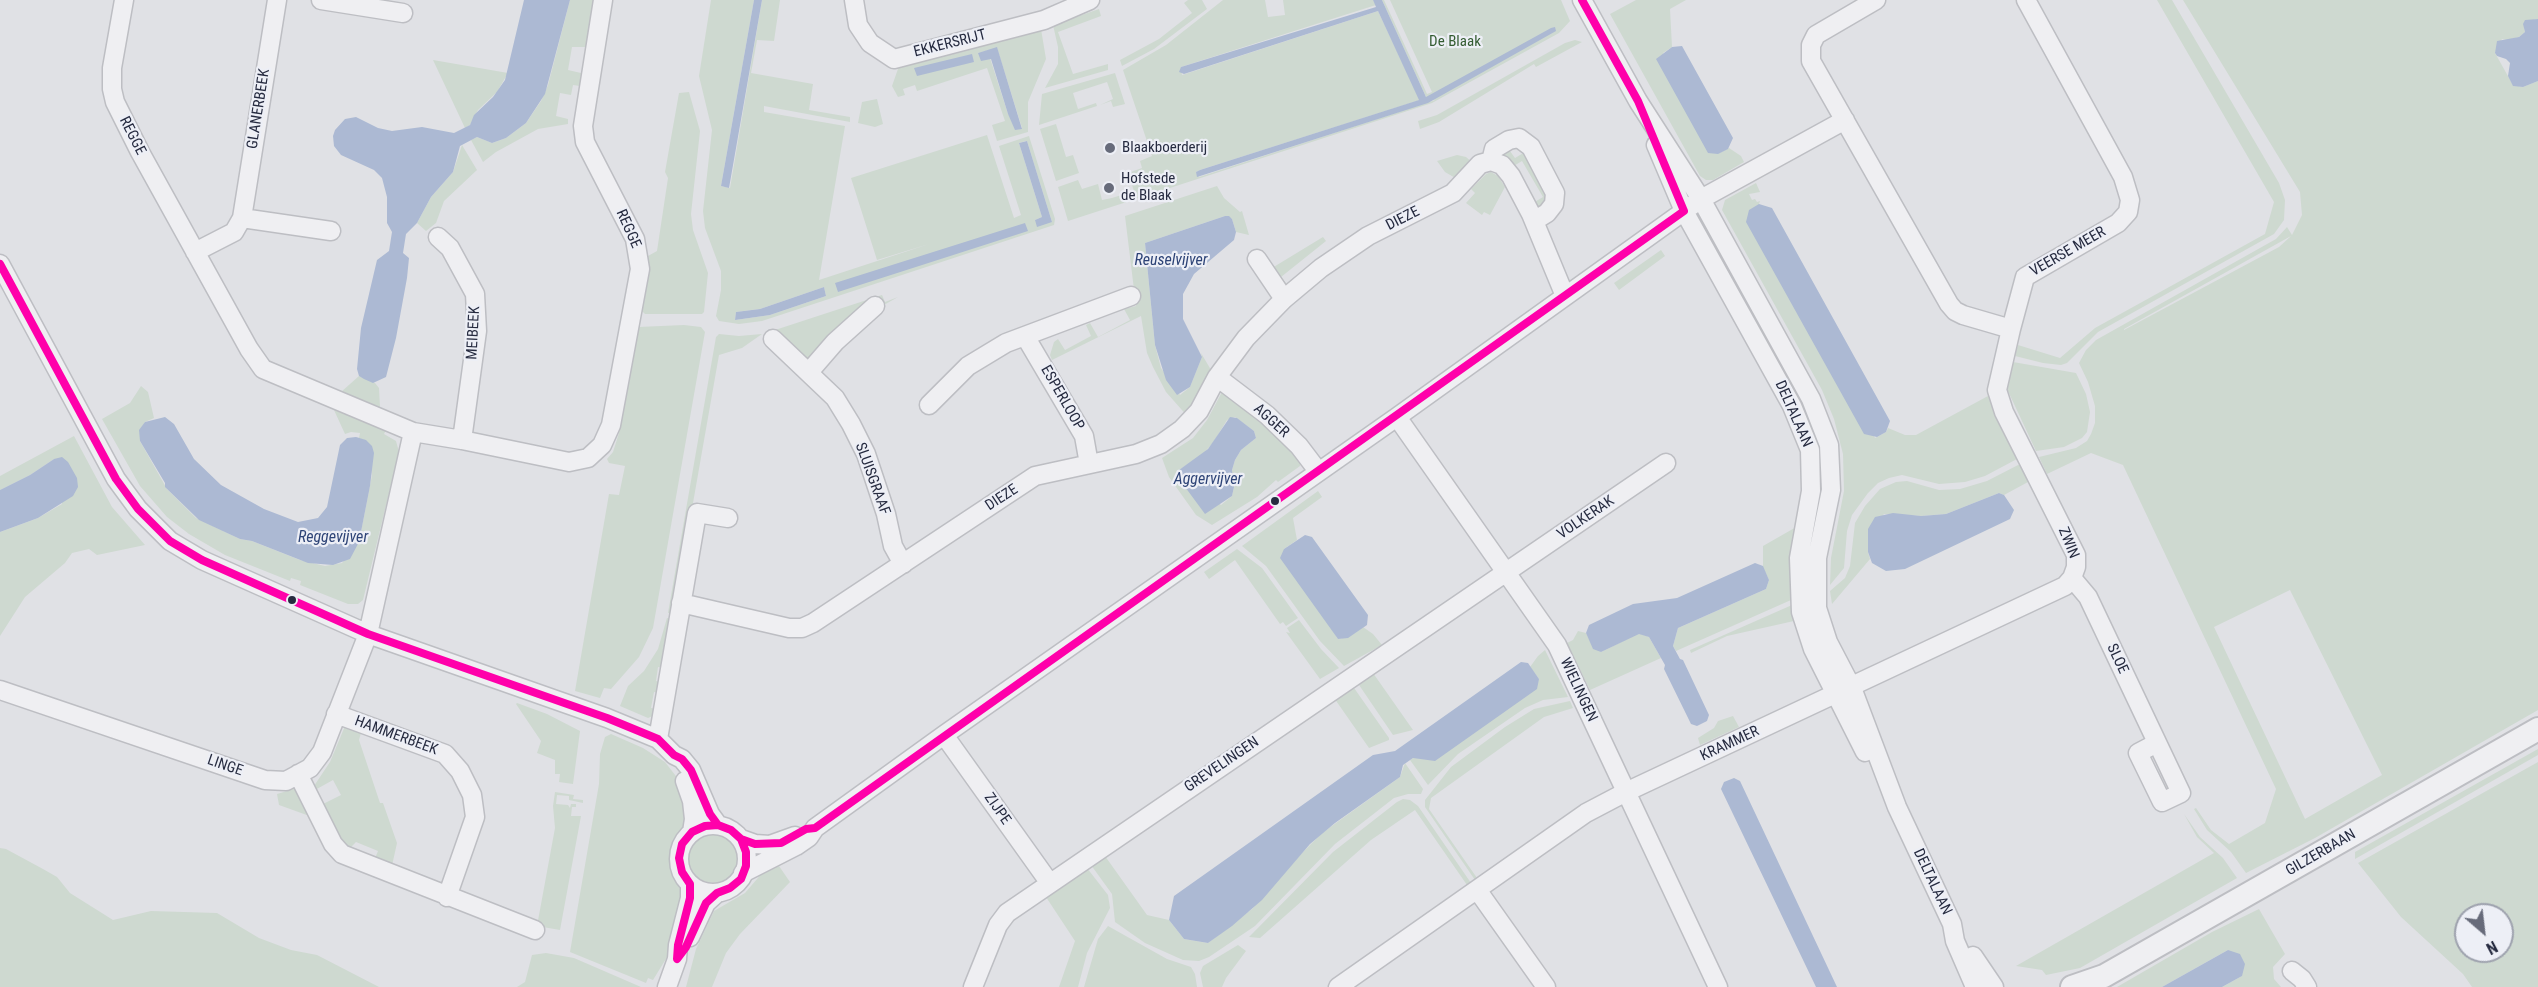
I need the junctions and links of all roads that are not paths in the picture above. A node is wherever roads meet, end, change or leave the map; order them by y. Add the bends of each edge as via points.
1 (124, 0) edge
2 (277, 0) edge
3 (321, 0) edge
4 (603, 0) edge
5 (854, 0) edge
6 (1090, 0) edge
7 (1582, 0) edge
8 (1876, 0) edge
9 (2026, 0) edge
10 (400, 7) edge
11 (1638, 102) junction
12 (1845, 120) junction
13 (1491, 161) junction
14 (1701, 199) junction
15 (1684, 211) junction
16 (242, 218) junction
17 (1533, 221) junction
18 (331, 231) dead end
19 (438, 237) dead end
20 (195, 252) junction
21 (1257, 259) dead end
22 (0, 264) edge
23 (1565, 296) junction
24 (1131, 297) dead end
25 (1284, 299) junction
26 (875, 306) dead end
27 (2011, 330) junction
28 (1025, 336) junction
29 (773, 339) dead end
30 (808, 372) junction
31 (1217, 377) junction
32 (929, 405) dead end
33 (1396, 417) junction
34 (413, 432) junction
35 (462, 440) junction
36 (1666, 463) dead end
37 (1089, 464) junction
38 (1318, 471) junction
39 (728, 518) dead end
40 (903, 564) junction
41 (1506, 573) junction
42 (2072, 578) junction
43 (681, 603) junction
44 (368, 634) junction
45 (1852, 687) junction
46 (0, 690) edge
47 (1835, 695) junction
48 (336, 714) junction
49 (2538, 729) edge
50 (944, 735) junction
51 (658, 739) junction
52 (2157, 743) dead end
53 (674, 755) junction
54 (298, 774) junction
55 (1626, 792) junction
56 (1897, 807) junction
57 (718, 825) junction
58 (815, 828) junction
59 (692, 832) junction
60 (741, 840) junction
61 (743, 873) junction
62 (1049, 882) junction
63 (690, 884) junction
64 (1478, 891) junction
65 (717, 893) junction
66 (447, 897) junction
67 (1952, 924) junction
68 (535, 930) dead end
69 (677, 959) junction
70 (2292, 971) dead end
71 (2098, 981) edge
72 (667, 987) edge
73 (973, 987) edge
74 (1338, 987) edge
75 (1546, 987) edge
76 (1718, 987) edge
77 (1975, 987) edge
78 (1994, 987) edge
79 (2072, 987) edge
80 (2307, 987) edge

1 - 20 street, REGGE via 112,68 113,95
2 - 16 street, GLANERBEEK
3 - 10 street
4 - 35 street, REGGE via 583,126 585,142 635,238 640,269 610,425 602,445 588,458 569,462
5 - 6 street, EKKERSRIJT via 858,25 870,43 894,59 1044,20
7 - 11 street
8 - 12 street via 1821,31 1811,45 1811,61
9 - 27 street, VEERSE MEER via 2123,177 2130,206 2118,223 2025,277
11 - 14 street, DELTALAAN
11 - 15 street, DELTALAAN
12 - 14 street
12 - 27 street via 1949,304 1963,315
13 - 17 street via 1502,165 1511,176
13 - 17 street, DIEZE via 1494,149 1509,140 1519,138 1531,147 1555,193 1554,204 1547,213
13 - 25 street, DIEZE via 1470,172 1453,193 1368,236
14 - 15 street
14 - 45 street, DELTALAAN via 1811,399 1828,445 1831,490 1817,558 1817,608 1828,642
15 - 23 street
15 - 47 street, DELTALAAN via 1792,406 1810,450 1811,491 1799,558 1801,612
16 - 18 street
16 - 20 street via 234,232
17 - 23 street
19 - 35 street, MEIBEEK via 450,248 476,294 477,331
20 - 34 street, REGGE via 263,369
21 - 25 street
22 - 44 street via 116,479 138,510 170,541 202,560
23 - 33 street
24 - 28 street
25 - 31 street, DIEZE via 1246,338
26 - 30 street
27 - 42 street, ZWIN via 1997,390 2004,412 2076,555
28 - 32 street via 968,366
28 - 37 street, ESPERLOOP via 1084,436
29 - 30 street, SLUISGRAAF
30 - 40 street, SLUISGRAAF via 835,398 866,454 893,546
31 - 37 street, DIEZE via 1199,411 1161,444
31 - 38 street, AGGER via 1267,415
33 - 38 street
33 - 41 street, WIELINGEN
34 - 35 street, REGGE
34 - 44 street
36 - 41 street, VOLKERAK
37 - 40 street, DIEZE via 1035,476
38 - 50 street
39 - 43 street via 697,513
40 - 43 street, DIEZE via 802,628
41 - 55 street, WIELINGEN via 1557,645
41 - 62 street, GREVELINGEN
42 - 45 street, ZWIN via 2065,586
42 - 52 street, SLOE via 2088,597
43 - 51 street
44 - 48 street, LINGE
44 - 51 street
45 - 47 street, ZWIN
45 - 56 street, DELTALAAN
46 - 54 street, LINGE via 265,780 286,781
47 - 55 street, KRAMMER
47 - 56 street, DELTALAAN
48 - 54 street, LINGE via 322,752 310,768
48 - 66 street, HAMMERBEEK via 445,754 460,771 472,795 475,818
49 - 71 street, GILZERBAAN
50 - 58 street
50 - 62 street, ZIJPE
51 - 53 street
53 - 57 street via 691,770
53 - 59 street via 692,801
54 - 66 street via 333,844 342,854
55 - 64 street via 1586,813
55 - 76 street, WIELINGEN
56 - 67 street, DELTALAAN
57 - 59 street
57 - 60 street
58 - 60 street via 770,845
58 - 61 street via 796,846
59 - 63 street via 682,844 679,858
60 - 61 street via 746,852
61 - 65 street via 730,888
62 - 73 street, GREVELINGEN via 1007,913 998,925
63 - 65 street
63 - 69 street
64 - 74 street
64 - 75 street
65 - 69 street via 706,903
66 - 68 street
67 - 77 street, DELTALAAN via 1955,941
67 - 78 street, DELTALAAN
69 - 72 street
70 - 80 street
71 - 79 street, GILZERBAAN

